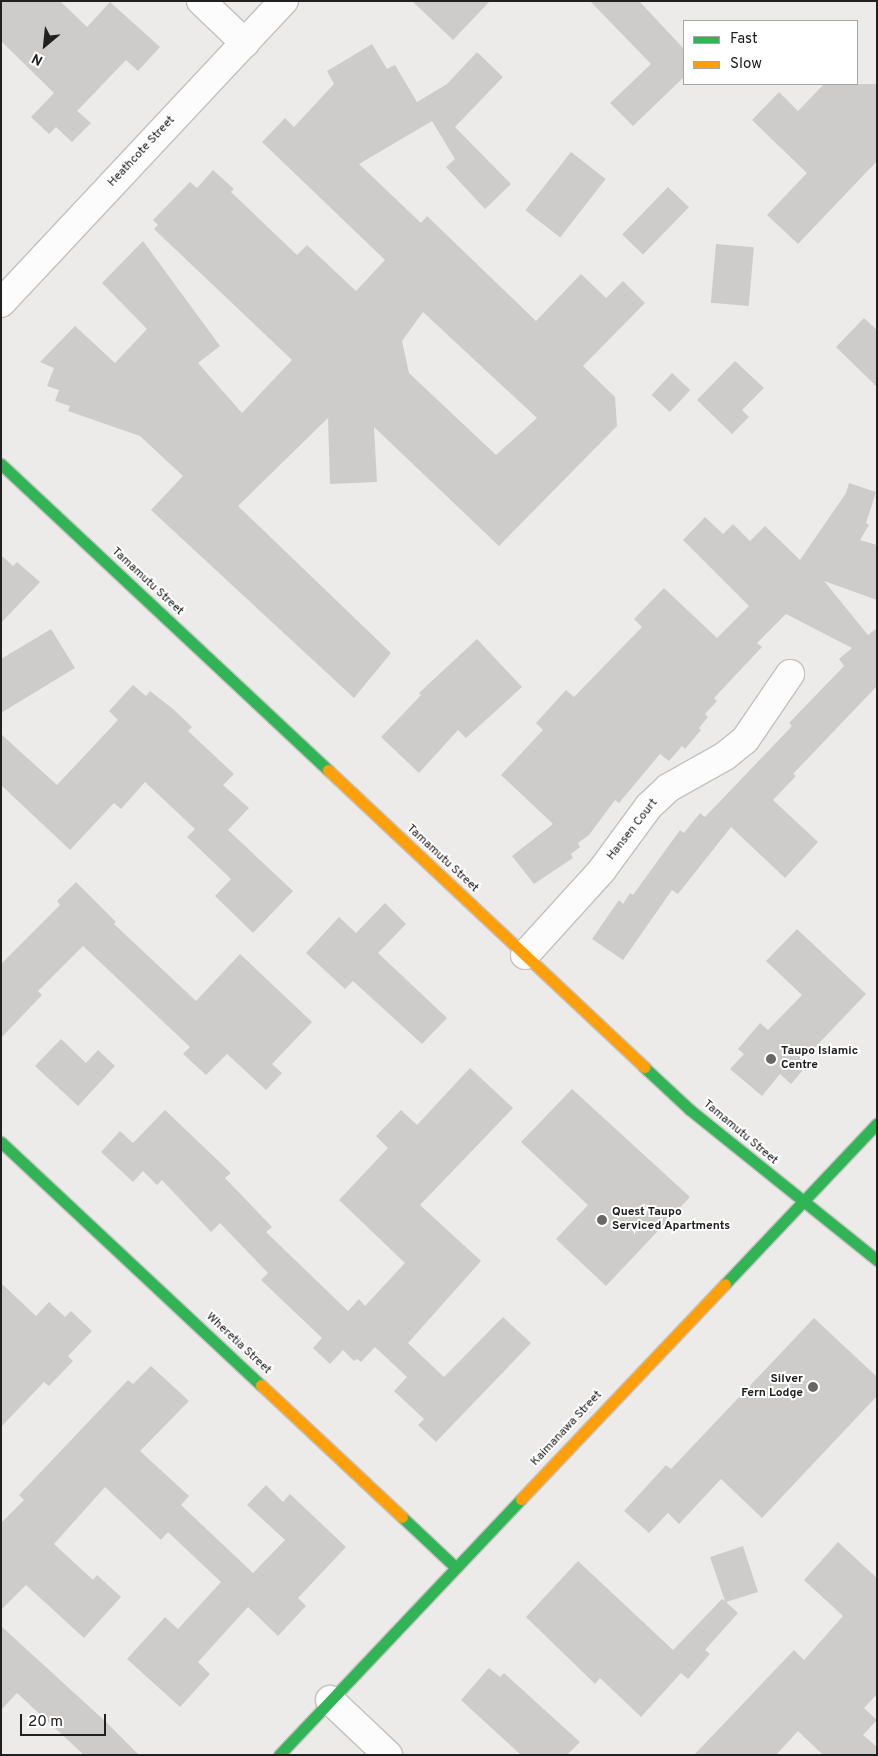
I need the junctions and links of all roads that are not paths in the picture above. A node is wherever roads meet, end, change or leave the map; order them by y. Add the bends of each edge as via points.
1 (201, 1) edge
2 (284, 1) edge
3 (245, 43) junction
4 (1, 303) edge
5 (1, 464) edge
6 (790, 674) dead end
7 (525, 955) junction
8 (877, 1123) edge
9 (1, 1142) edge
10 (801, 1202) junction
11 (877, 1260) edge
12 (455, 1567) junction
13 (330, 1700) junction
14 (278, 1755) edge
15 (388, 1755) edge

1 - 3 street
2 - 3 street, Heathcote Street
3 - 4 street, Heathcote Street
5 - 7 street, Tamamutu Street
6 - 7 street, Hansen Court via 745,740 725,756 668,788 649,806 602,870
7 - 10 street, Tamamutu Street via 689,1109
8 - 10 street, Kaimanawa Street
9 - 12 street, Wheretia Street
10 - 11 street, Tamamutu Street
10 - 12 street, Kaimanawa Street
12 - 13 street, Kaimanawa Street
13 - 14 street, Kaimanawa Street
13 - 15 street

